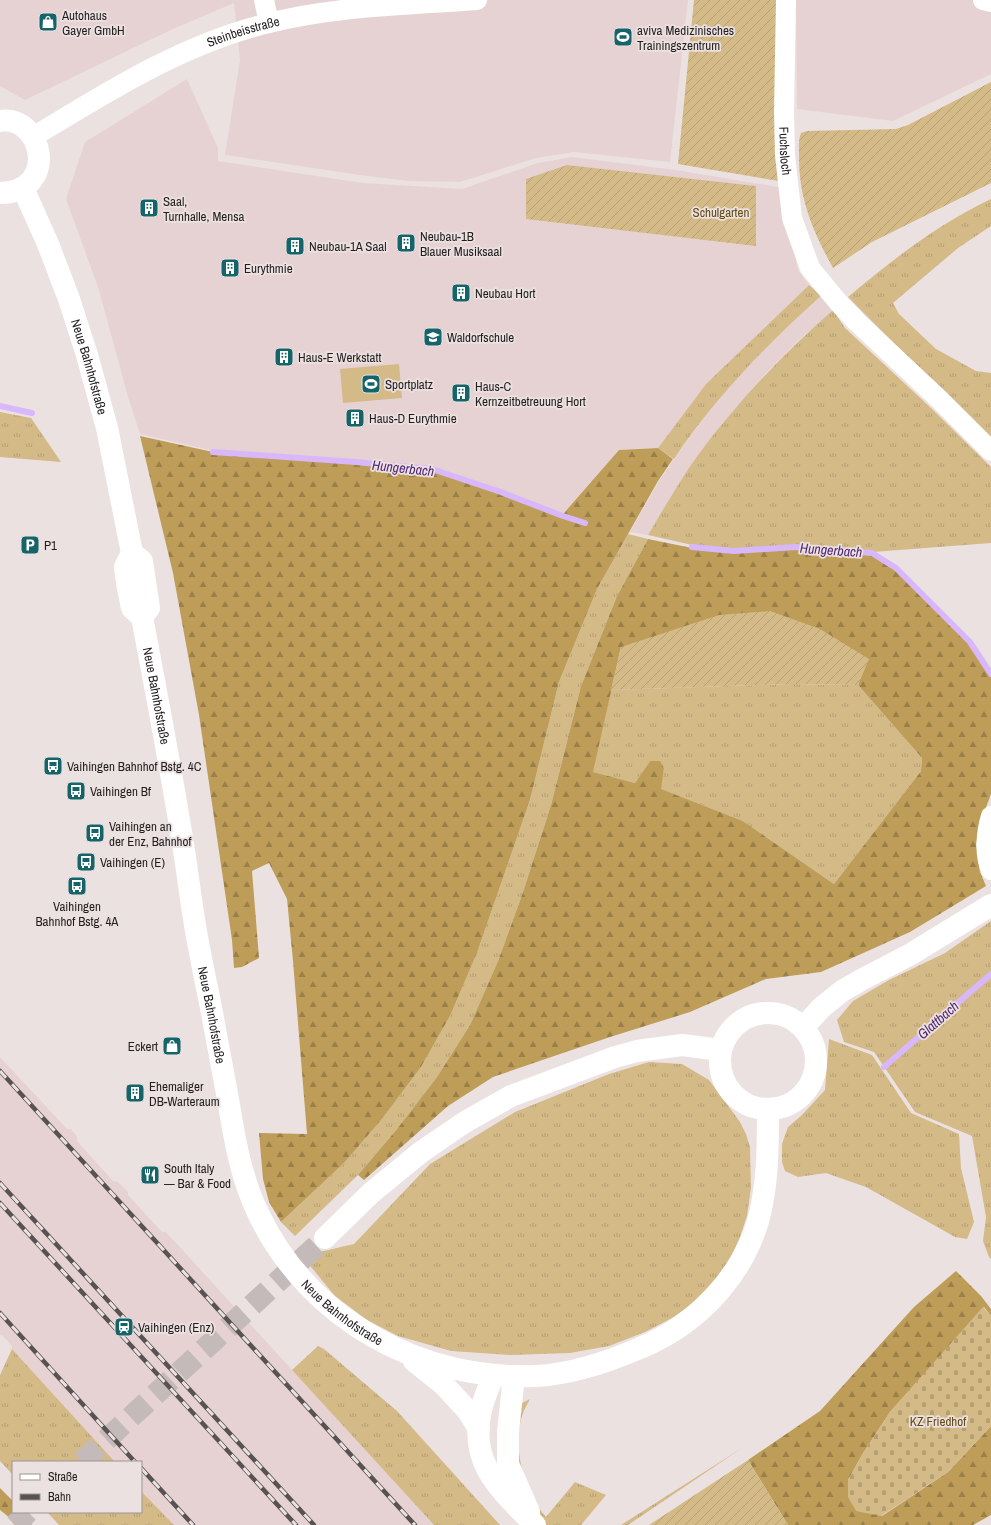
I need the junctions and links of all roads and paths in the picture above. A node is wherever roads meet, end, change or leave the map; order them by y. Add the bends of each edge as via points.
1 (264, 0) edge
2 (477, 0) edge
3 (786, 0) edge
4 (983, 0) edge
5 (991, 2) edge
6 (269, 23) junction
7 (0, 121) edge
8 (33, 137) junction
9 (23, 188) junction
10 (0, 194) edge
11 (991, 450) edge
12 (991, 816) edge
13 (991, 870) edge
14 (991, 905) edge
15 (803, 1028) junction
16 (721, 1050) junction
17 (768, 1109) junction
18 (325, 1238) tunnel mouth
19 (405, 1354) junction
20 (504, 1376) junction
21 (479, 1429) junction
22 (535, 1525) edge

1 - 6 street
2 - 6 street, Steinbeisstraße via 341,10
3 - 11 street, Fuchsloch via 785,156 792,218 810,268 857,322
4 - 5 street
6 - 8 street, Steinbeisstraße via 209,42 148,70
7 - 8 main road via 15,123 25,128
8 - 9 main road via 39,150 39,164 34,178
9 - 10 main road
9 - 19 main road, Neue Bahnhofstraße via 48,244 87,355 107,428 132,552 142,561 149,608 142,618 234,1137 248,1188 267,1231 302,1280 338,1314
12 - 13 street via 986,844
14 - 15 main road via 911,954 842,991 821,1008
15 - 16 main road via 780,1014 754,1015 733,1028 725,1038
15 - 17 main road via 815,1048 814,1075 808,1088 799,1098 787,1105
16 - 17 main road via 724,1082 734,1096 756,1108
16 - 18 main road via 682,1045 637,1051 511,1096 465,1122 421,1152 371,1193
17 - 20 main road, Neue Bahnhofstraße via 765,1174 760,1212 743,1258 716,1295 692,1318 673,1331 617,1358 553,1374
19 - 20 main road, Neue Bahnhofstraße via 469,1372
19 - 21 main road via 444,1385 468,1411
20 - 21 main road via 481,1410
20 - 22 main road via 508,1464
21 - 22 main road via 479,1449 484,1464 500,1489

